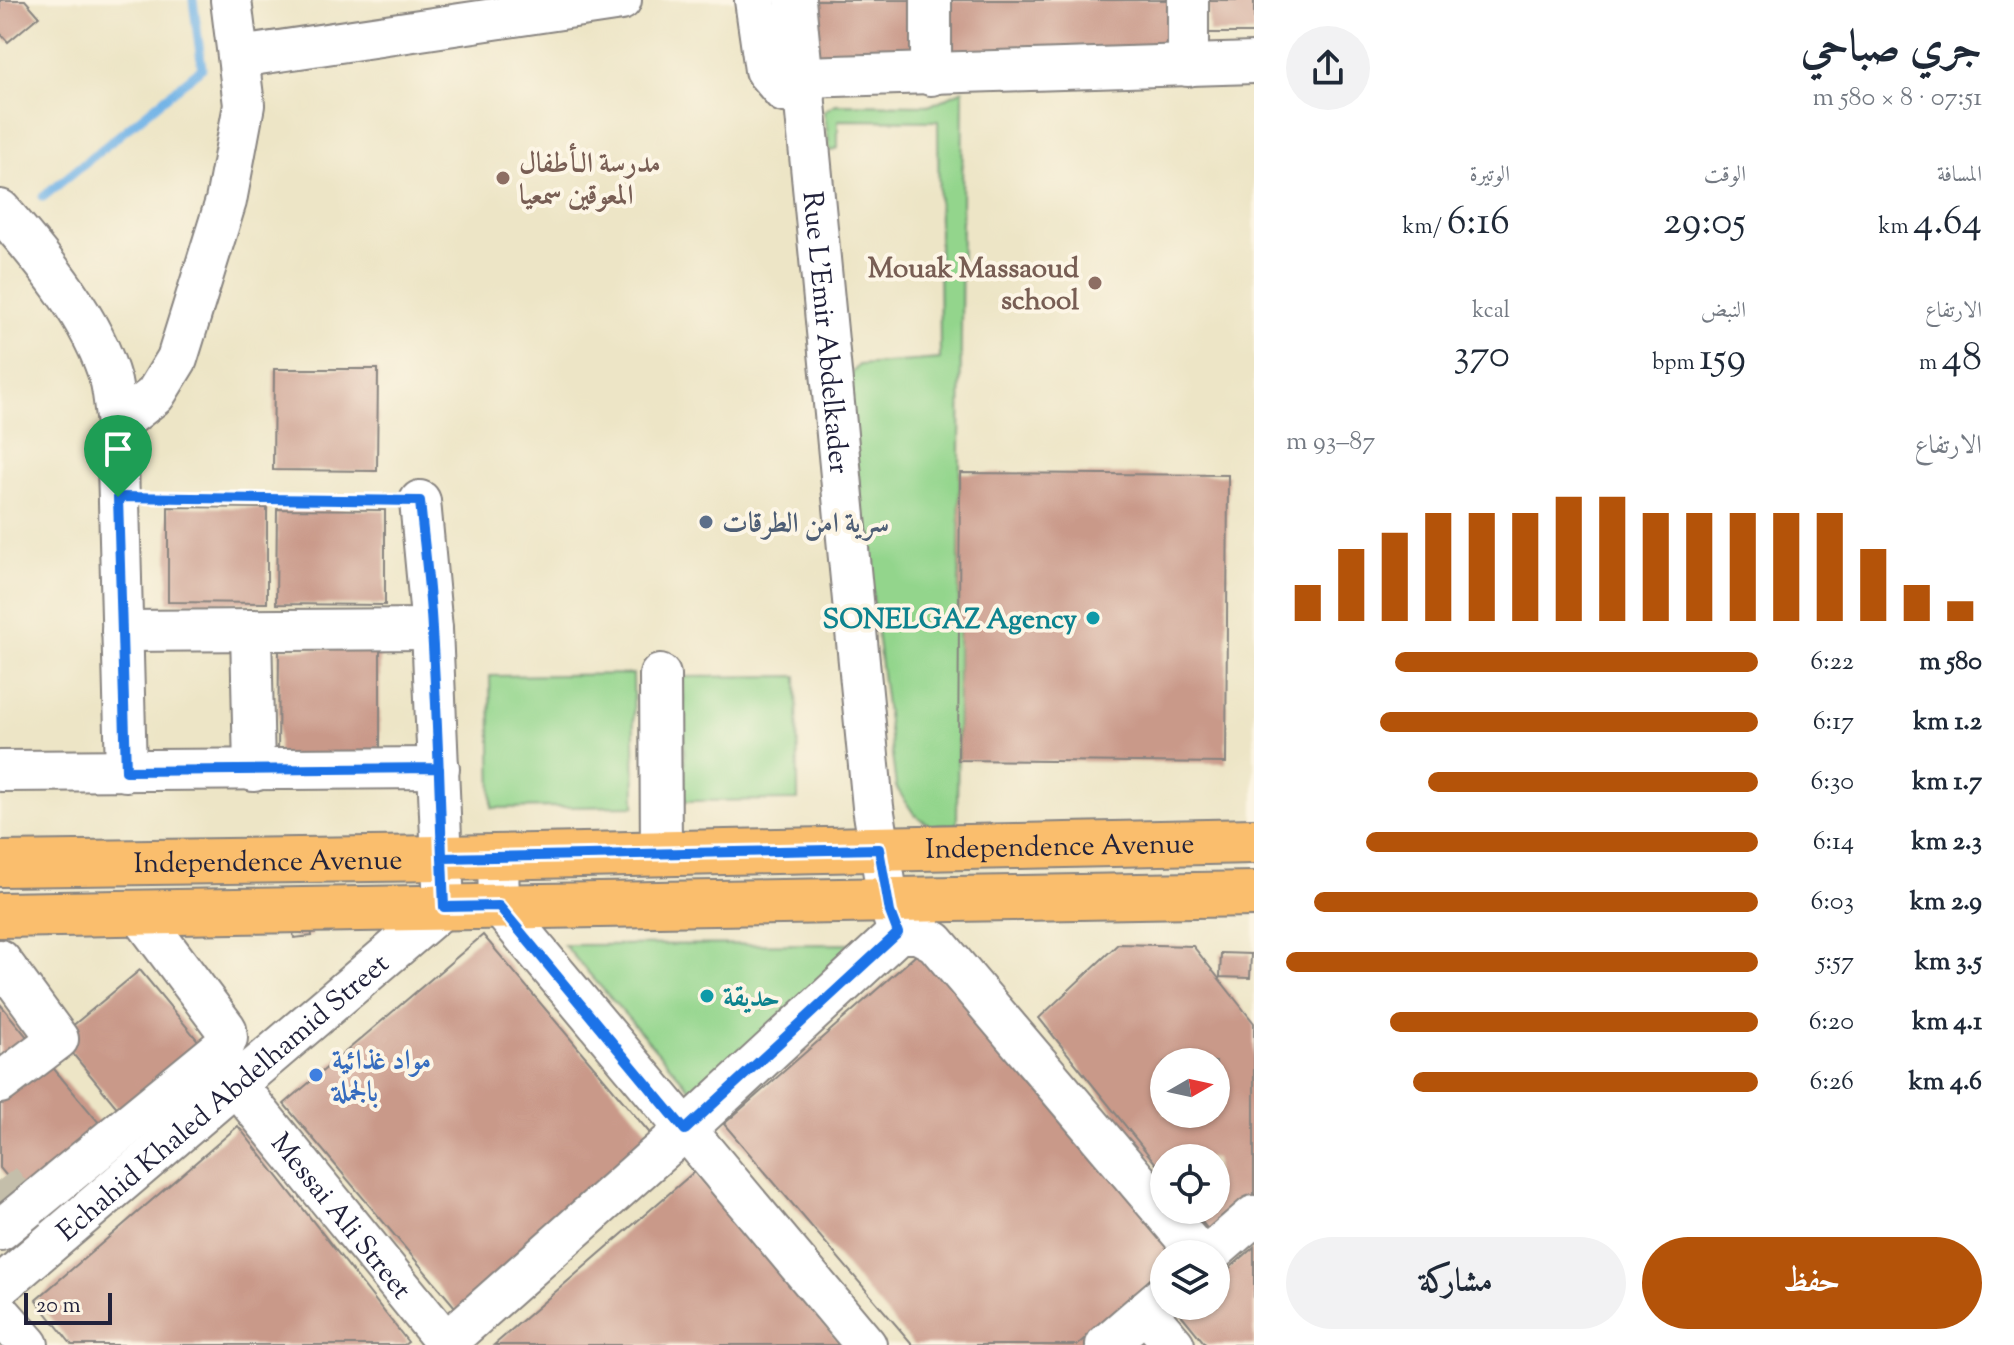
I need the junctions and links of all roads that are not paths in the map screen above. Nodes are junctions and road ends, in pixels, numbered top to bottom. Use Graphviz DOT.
graph roads {
  1 [pos="231,0"];
  2 [pos="621,0"];
  3 [pos="755,0"];
  4 [pos="795,0"];
  5 [pos="931,0"];
  6 [pos="1188,0"];
  7 [pos="239,57"];
  8 [pos="1254,63"];
  9 [pos="1188,66"];
  10 [pos="931,75"];
  11 [pos="804,86"];
  12 [pos="0,210"];
  13 [pos="117,425"];
  14 [pos="420,501"];
  15 [pos="432,629"];
  16 [pos="251,630"];
  17 [pos="122,631"];
  18 [pos="660,675"];
  19 [pos="439,768"];
  20 [pos="0,771"];
  21 [pos="126,771"];
  22 [pos="254,771"];
  23 [pos="876,828"];
  24 [pos="1254,841"];
  25 [pos="661,854"];
  26 [pos="498,857"];
  27 [pos="442,858"];
  28 [pos="0,864"];
  29 [pos="1254,894"];
  30 [pos="499,906"];
  31 [pos="444,907"];
  32 [pos="139,913"];
  33 [pos="0,915"];
  34 [pos="893,917"];
  35 [pos="0,960"];
  36 [pos="0,1083"];
  37 [pos="236,1085"];
  38 [pos="685,1130"];
  39 [pos="13,1213"];
  40 [pos="1254,1216"];
  41 [pos="1187,1240"];
  42 [pos="1226,1240"];
  43 [pos="0,1286"];
  44 [pos="1150,1307"];
  45 [pos="0,1313"];
  46 [pos="1163,1320"];
  47 [pos="446,1344"];
  48 [pos="28,1345"];
  49 [pos="866,1345"];
  50 [pos="1106,1345"];
  51 [pos="1174,1345"];
  1 -- 7 [label="street"];
  2 -- 7 [label="street"];
  3 -- 11 [label="street"];
  4 -- 11 [label="street, Rue L'Emir Abdelkader"];
  5 -- 10 [label="street"];
  6 -- 9 [label="street"];
  7 -- 13 [label="street"];
  8 -- 9 [label="street"];
  9 -- 10 [label="street"];
  10 -- 11 [label="street"];
  11 -- 23 [label="street, Rue L'Emir Abdelkader"];
  12 -- 13 [label="street"];
  13 -- 17 [label="street"];
  14 -- 15 [label="street"];
  15 -- 16 [label="street"];
  15 -- 19 [label="street"];
  16 -- 17 [label="street"];
  16 -- 22 [label="street"];
  17 -- 21 [label="street"];
  18 -- 25 [label="street"];
  19 -- 22 [label="street"];
  19 -- 27 [label="street"];
  20 -- 21 [label="street"];
  21 -- 22 [label="street"];
  23 -- 24 [label="main road, Independence Avenue"];
  23 -- 25 [label="main road, Independence Avenue"];
  23 -- 34 [label="street, Rue L'Emir Abdelkader"];
  25 -- 26 [label="main road, Independence Avenue"];
  26 -- 27 [label="main road, Independence Avenue"];
  26 -- 30 [label="street"];
  27 -- 28 [label="main road, Independence Avenue"];
  27 -- 31 [label="street"];
  29 -- 34 [label="main road, Independence Avenue"];
  30 -- 31 [label="main road, Independence Avenue"];
  30 -- 34 [label="main road, Independence Avenue"];
  30 -- 38 [label="street"];
  31 -- 32 [label="main road, Independence Avenue"];
  31 -- 37 [label="street, Echahid Khaled Abdelhamid Street"];
  32 -- 33 [label="main road, Independence Avenue"];
  32 -- 39 [label="street"];
  34 -- 38 [label="street"];
  34 -- 41 [label="street"];
  35 -- 36 [label="street"];
  37 -- 43 [label="street, Echahid Khaled Abdelhamid Street"];
  37 -- 47 [label="street, Messai Ali Street"];
  38 -- 47 [label="street"];
  38 -- 49 [label="street"];
  40 -- 42 [label="street"];
  44 -- 50 [label="street"];
  45 -- 48 [label="street"];
  46 -- 51 [label="street"];
}
